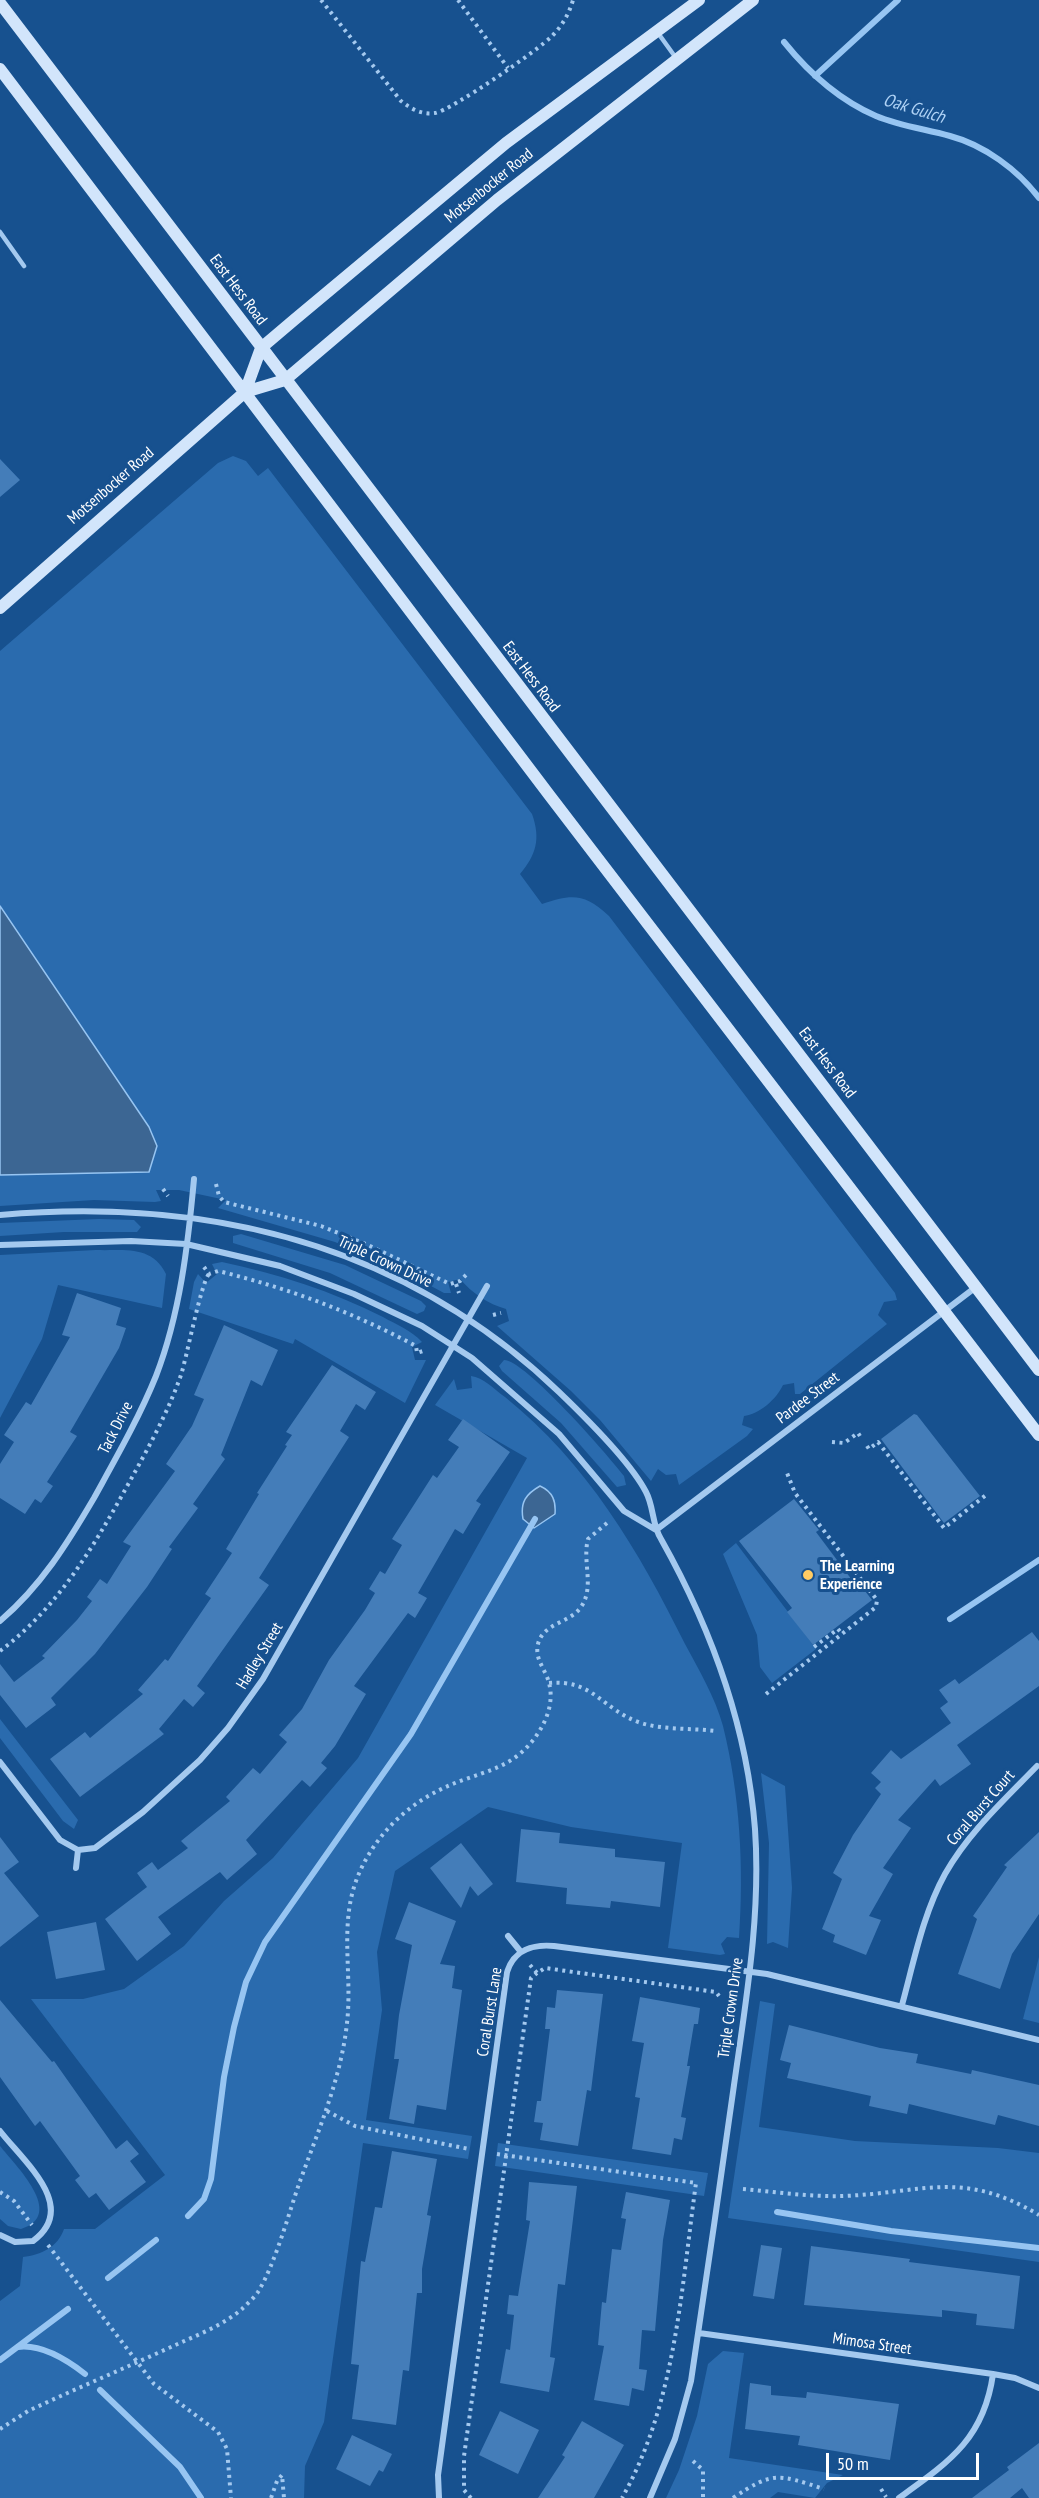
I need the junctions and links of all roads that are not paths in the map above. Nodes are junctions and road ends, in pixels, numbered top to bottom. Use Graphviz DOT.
graph roads {
  1 [pos="699,0"];
  2 [pos="753,0"];
  3 [pos="0,3"];
  4 [pos="657,31"];
  5 [pos="676,58"];
  6 [pos="0,69"];
  7 [pos="0,232"];
  8 [pos="24,266"];
  9 [pos="261,348"];
  10 [pos="285,380"];
  11 [pos="245,392"];
  12 [pos="0,608"];
  13 [pos="194,1179"];
  14 [pos="0,1215"];
  15 [pos="190,1216"];
  16 [pos="186,1244"];
  17 [pos="0,1245"];
  18 [pos="487,1286"];
  19 [pos="976,1287"];
  20 [pos="945,1312"];
  21 [pos="467,1320"];
  22 [pos="453,1345"];
  23 [pos="1039,1370"];
  24 [pos="1039,1435"];
  25 [pos="656,1530"];
  26 [pos="0,1621"];
  27 [pos="0,1762"];
  28 [pos="1037,1766"];
  29 [pos="78,1850"];
  30 [pos="76,1868"];
  31 [pos="508,1936"];
  32 [pos="521,1952"];
  33 [pos="750,1972"];
  34 [pos="902,2005"];
  35 [pos="1039,2040"];
  36 [pos="0,2131"];
  37 [pos="0,2235"];
  38 [pos="699,2333"];
  39 [pos="993,2374"];
  40 [pos="1039,2388"];
  41 [pos="439,2498"];
  42 [pos="650,2498"];
  43 [pos="899,2498"];
  1 -- 4 [label="main road, Motsenbocker Road"];
  2 -- 5 [label="main road, Motsenbocker Road"];
  3 -- 9 [label="main road, East Hess Road"];
  4 -- 5 [label="lane"];
  4 -- 9 [label="main road, Motsenbocker Road"];
  5 -- 10 [label="main road, Motsenbocker Road"];
  6 -- 11 [label="main road"];
  7 -- 8 [label="lane"];
  9 -- 10 [label="main road, East Hess Road"];
  9 -- 11 [label="main road, Motsenbocker Road"];
  10 -- 11 [label="main road, Motsenbocker Road"];
  10 -- 19 [label="main road, East Hess Road"];
  11 -- 12 [label="main road, Motsenbocker Road"];
  11 -- 20 [label="main road"];
  13 -- 15 [label="street, Tack Drive"];
  14 -- 15 [label="street, Triple Crown Drive"];
  15 -- 16 [label="street, Tack Drive"];
  15 -- 21 [label="street, Triple Crown Drive"];
  16 -- 17 [label="street"];
  16 -- 22 [label="street"];
  16 -- 26 [label="street, Tack Drive"];
  18 -- 21 [label="street, Hadley Street"];
  19 -- 20 [label="street, Pardee Street"];
  19 -- 23 [label="main road, East Hess Road"];
  20 -- 24 [label="main road"];
  20 -- 25 [label="street, Pardee Street"];
  21 -- 22 [label="street, Hadley Street"];
  21 -- 25 [label="street, Triple Crown Drive"];
  22 -- 25 [label="street"];
  22 -- 29 [label="street, Hadley Street"];
  25 -- 33 [label="street, Triple Crown Drive"];
  27 -- 29 [label="street"];
  28 -- 34 [label="street, Coral Burst Court"];
  29 -- 30 [label="street"];
  31 -- 32 [label="street"];
  32 -- 33 [label="street, Coral Burst Lane"];
  32 -- 41 [label="street, Coral Burst Lane"];
  33 -- 34 [label="street, Coral Burst Lane"];
  33 -- 38 [label="street, Triple Crown Drive"];
  34 -- 35 [label="street, Coral Burst Lane"];
  36 -- 37 [label="street"];
  38 -- 39 [label="street, Mimosa Street"];
  38 -- 42 [label="street, Triple Crown Drive"];
  39 -- 40 [label="street, Mimosa Street"];
  39 -- 43 [label="street"];
}
